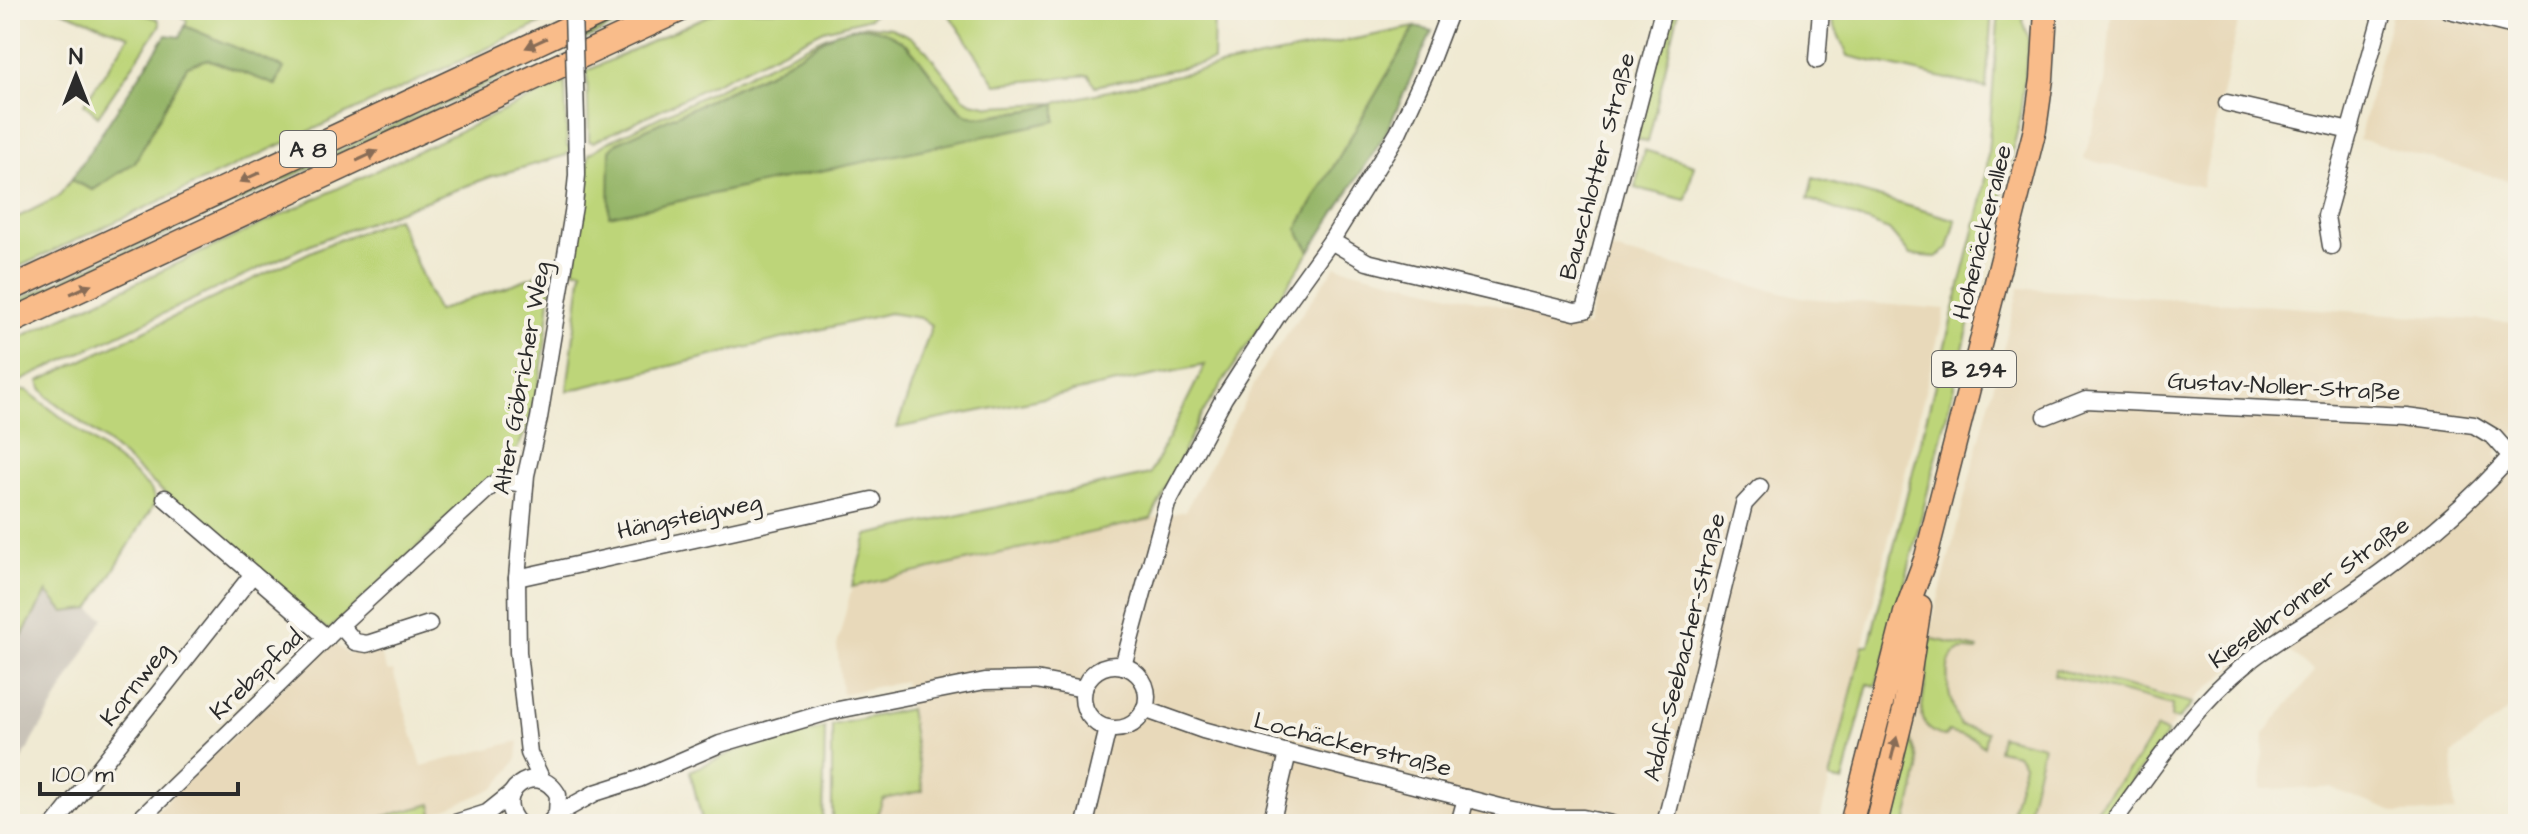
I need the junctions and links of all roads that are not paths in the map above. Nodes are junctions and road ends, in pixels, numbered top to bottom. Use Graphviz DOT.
graph roads {
  1 [pos="573,10"];
  2 [pos="607,10"];
  3 [pos="679,10"];
  4 [pos="1450,10"];
  5 [pos="1663,10"];
  6 [pos="1821,10"];
  7 [pos="2046,10"];
  8 [pos="2383,10"];
  9 [pos="2449,10"];
  10 [pos="2496,15"];
  11 [pos="2518,27"];
  12 [pos="1817,60"];
  13 [pos="2227,103"];
  14 [pos="2350,131"];
  15 [pos="1331,241"];
  16 [pos="2331,246"];
  17 [pos="10,289"];
  18 [pos="10,322"];
  19 [pos="2046,416"];
  20 [pos="2516,456"];
  21 [pos="525,484"];
  22 [pos="1760,487"];
  23 [pos="165,498"];
  24 [pos="872,500"];
  25 [pos="1926,557"];
  26 [pos="253,574"];
  27 [pos="517,578"];
  28 [pos="429,624"];
  29 [pos="340,625"];
  30 [pos="327,638"];
  31 [pos="1123,666"];
  32 [pos="1084,689"];
  33 [pos="1144,709"];
  34 [pos="1108,728"];
  35 [pos="529,753"];
  36 [pos="1288,753"];
  37 [pos="548,785"];
  38 [pos="516,788"];
  39 [pos="595,793"];
  40 [pos="1859,793"];
  41 [pos="1466,798"];
  42 [pos="487,813"];
  43 [pos="553,819"];
  44 [pos="516,820"];
  45 [pos="1558,821"];
  46 [pos="55,824"];
  47 [pos="135,824"];
  48 [pos="452,824"];
  49 [pos="1085,824"];
  50 [pos="1271,824"];
  51 [pos="1459,824"];
  52 [pos="1612,824"];
  53 [pos="1665,824"];
  54 [pos="1839,824"];
  55 [pos="1851,824"];
  56 [pos="1876,824"];
  57 [pos="2112,824"];
  1 -- 21 [label="street, Alter Göbricher Weg, bridge"];
  2 -- 17 [label="highway, A 8, one-way"];
  18 -- 3 [label="highway, A 8, one-way"];
  4 -- 15 [label="street"];
  5 -- 15 [label="street, Bauschlotter Straße"];
  6 -- 12 [label="street"];
  7 -- 25 [label="main road, Hohenäckerallee / B 294"];
  8 -- 14 [label="street"];
  9 -- 10 [label="street"];
  10 -- 11 [label="street"];
  13 -- 14 [label="street"];
  14 -- 16 [label="street"];
  15 -- 31 [label="street"];
  19 -- 20 [label="street, Gustav-Noller-Straße"];
  20 -- 57 [label="street, Kieselbronner Straße"];
  21 -- 27 [label="street, Alter Göbricher Weg"];
  21 -- 29 [label="street, Krebspfad"];
  22 -- 53 [label="street, Adolf-Seebacher-Straße"];
  23 -- 26 [label="street"];
  24 -- 27 [label="street, Hängsteigweg"];
  25 -- 40 [label="main road, Hohenäckerallee / B 294"];
  56 -- 25 [label="main road, Hohenäckerallee / B 294, one-way"];
  26 -- 30 [label="street"];
  26 -- 46 [label="street, Kornweg"];
  27 -- 35 [label="street, Alter Göbricher Weg"];
  28 -- 29 [label="street"];
  29 -- 30 [label="street, Krebspfad"];
  30 -- 47 [label="street, Krebspfad"];
  31 -- 32 [label="street"];
  31 -- 33 [label="street"];
  32 -- 34 [label="street"];
  32 -- 39 [label="street"];
  33 -- 34 [label="street"];
  33 -- 36 [label="street, Lochäckerstraße"];
  34 -- 49 [label="street"];
  35 -- 37 [label="street, Alter Göbricher Weg"];
  35 -- 38 [label="street, Alter Göbricher Weg"];
  36 -- 41 [label="street, Lochäckerstraße"];
  36 -- 50 [label="street"];
  37 -- 38 [label="street"];
  37 -- 39 [label="street"];
  37 -- 43 [label="street"];
  38 -- 42 [label="street"];
  38 -- 44 [label="street, Alter Göbricher Weg"];
  39 -- 43 [label="street"];
  40 -- 54 [label="street"];
  40 -- 55 [label="main road, Hohenäckerallee / B 294"];
  41 -- 45 [label="street, Lochäckerstraße"];
  41 -- 51 [label="street"];
  42 -- 44 [label="street"];
  42 -- 48 [label="street"];
  45 -- 52 [label="street, Lochäckerstraße"];
}
